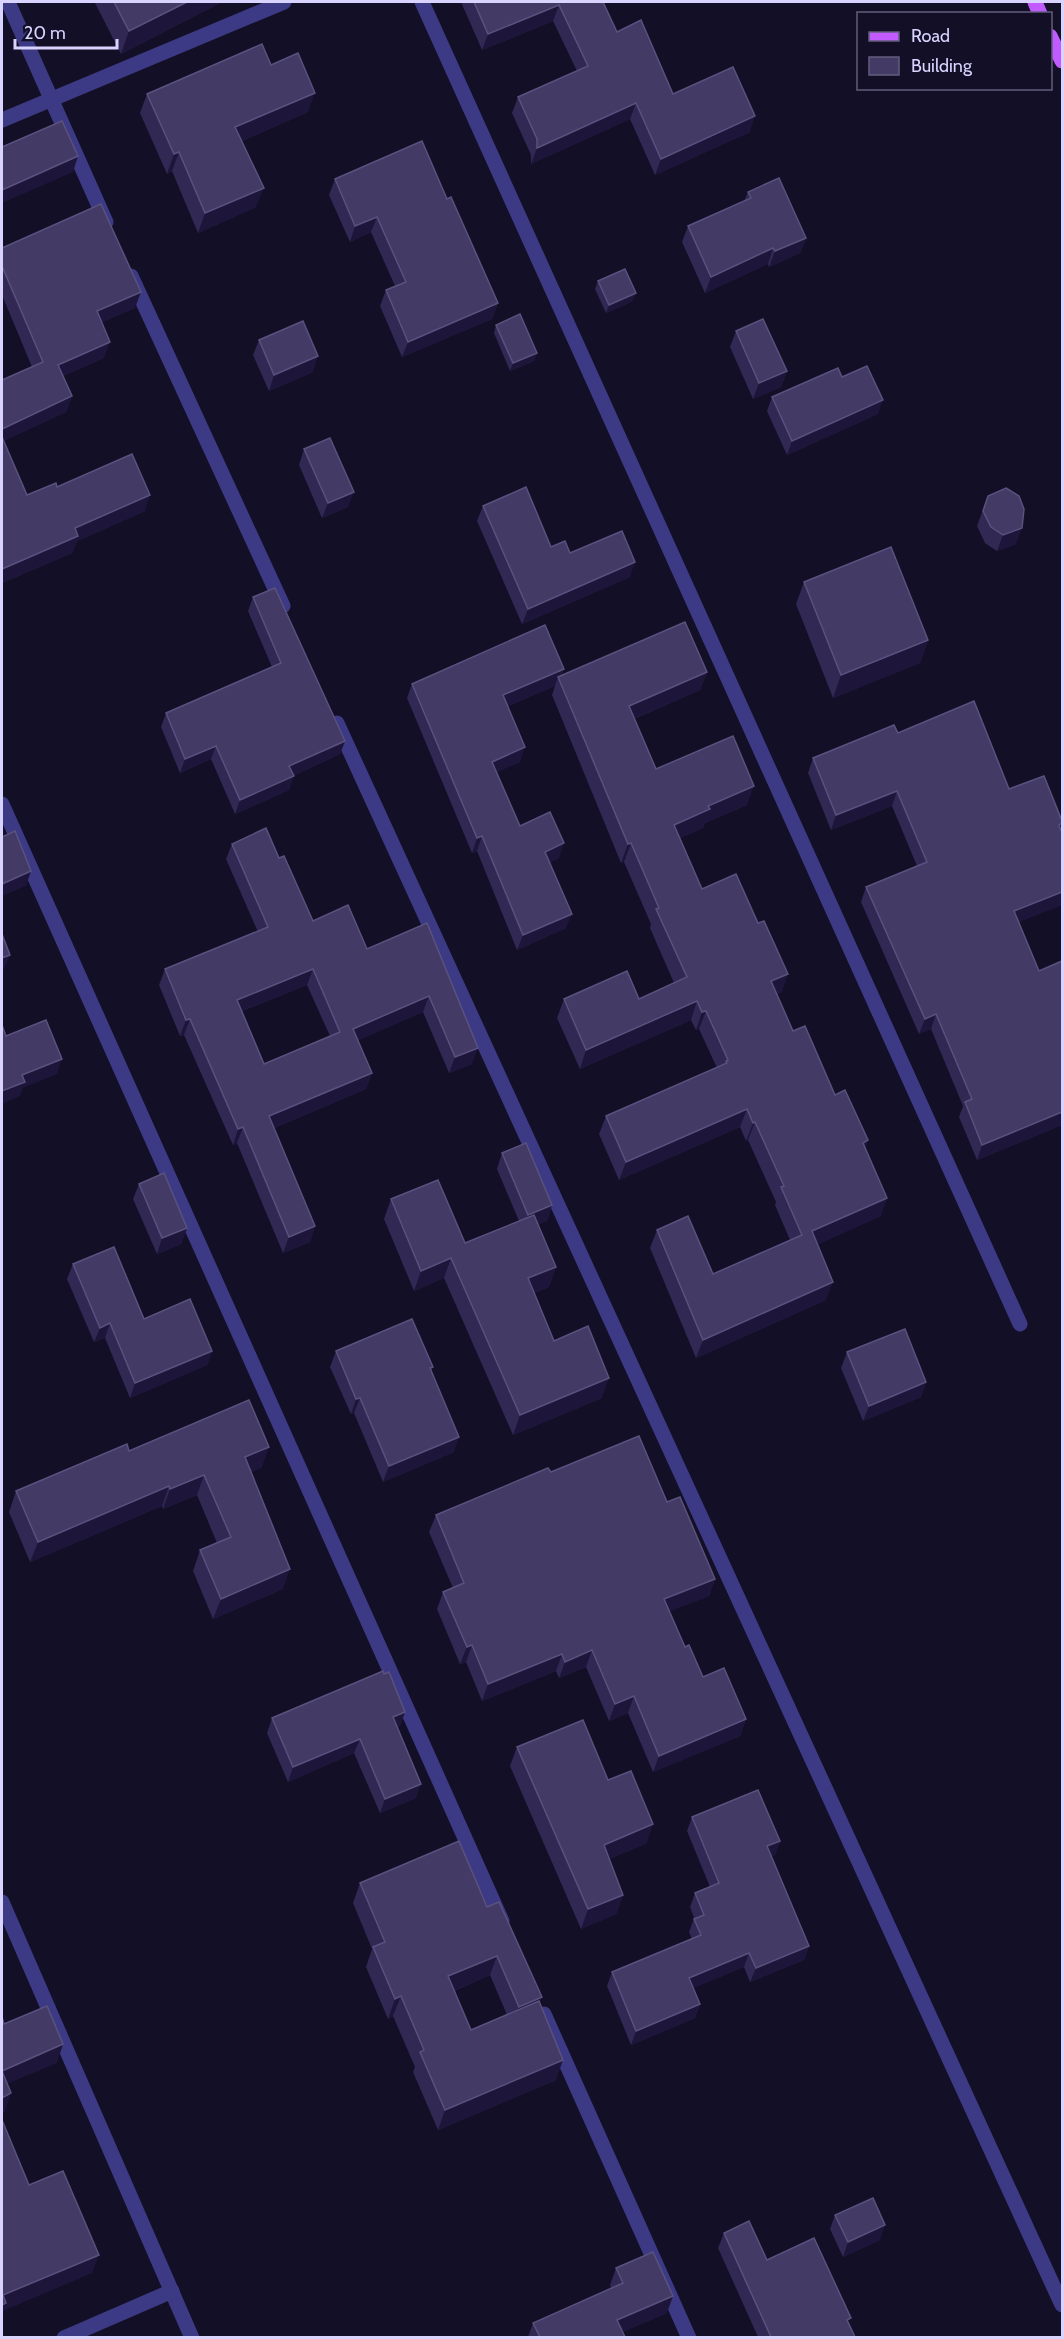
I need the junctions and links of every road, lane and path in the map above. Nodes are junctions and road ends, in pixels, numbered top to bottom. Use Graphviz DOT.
graph roads {
  1 [pos="8,2"];
  2 [pos="284,2"];
  3 [pos="423,2"];
  4 [pos="1052,40"];
  5 [pos="1062,61"];
  6 [pos="50,99"];
  7 [pos="2,120"];
  8 [pos="115,240"];
  9 [pos="125,262"];
  10 [pos="289,621"];
  11 [pos="329,708"];
  12 [pos="2,804"];
  13 [pos="1020,1324"];
  14 [pos="2,1902"];
  15 [pos="508,1935"];
  16 [pos="538,2000"];
  17 [pos="172,2291"];
  18 [pos="1062,2305"];
  19 [pos="64,2337"];
  20 [pos="192,2337"];
  21 [pos="689,2337"];
  1 -- 6 [label="street"];
  2 -- 6 [label="street"];
  3 -- 13 [label="street"];
  4 -- 5 [label="main road"];
  6 -- 7 [label="street"];
  6 -- 8 [label="street"];
  9 -- 10 [label="street"];
  11 -- 18 [label="street"];
  12 -- 15 [label="street"];
  14 -- 17 [label="street"];
  16 -- 21 [label="street"];
  17 -- 19 [label="street"];
  17 -- 20 [label="street"];
}
